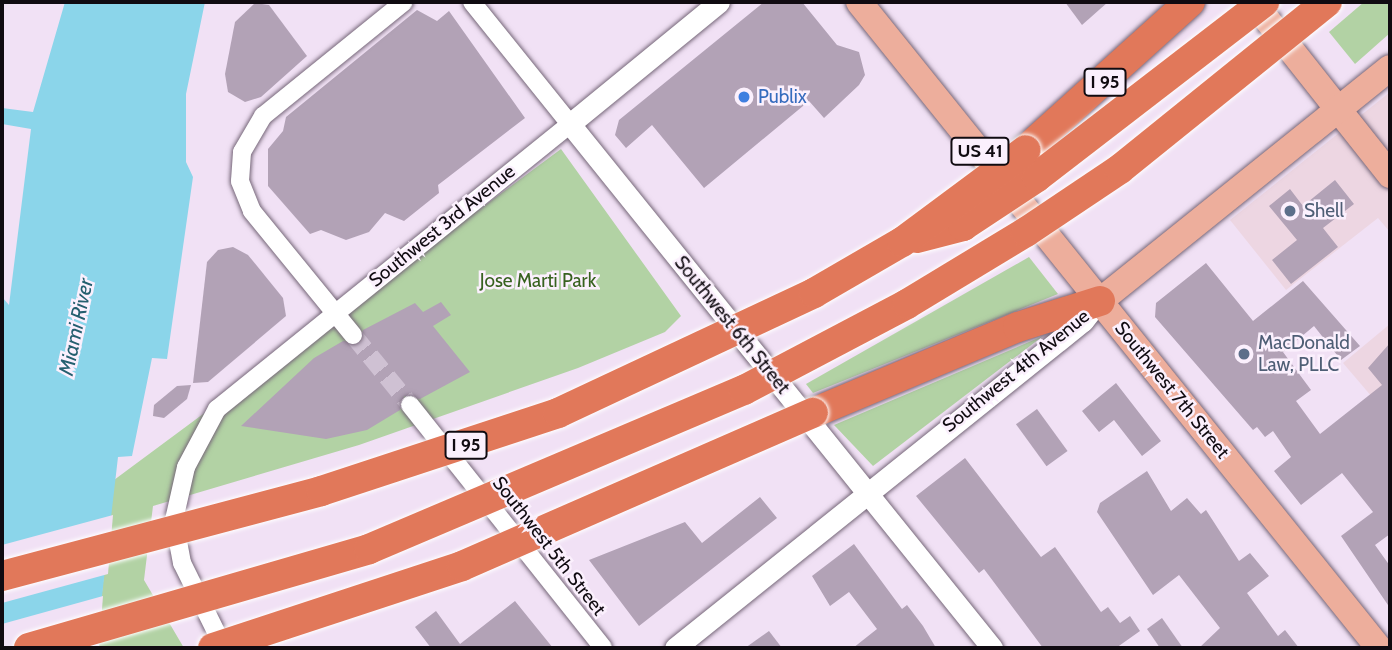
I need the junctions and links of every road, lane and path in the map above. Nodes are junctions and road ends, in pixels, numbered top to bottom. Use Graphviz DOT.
graph roads {
  1 [pos="404,2"];
  2 [pos="471,2"];
  3 [pos="719,2"];
  4 [pos="859,2"];
  5 [pos="1190,2"];
  6 [pos="1253,2"];
  7 [pos="1265,2"];
  8 [pos="1327,2"];
  9 [pos="1390,68"];
  10 [pos="1339,109"];
  11 [pos="570,124"];
  12 [pos="1390,175"];
  13 [pos="902,242"];
  14 [pos="1100,301"];
  15 [pos="334,312"];
  16 [pos="352,335"];
  17 [pos="410,405"];
  18 [pos="865,492"];
  19 [pos="2,576"];
  20 [pos="29,648"];
  21 [pos="213,648"];
  22 [pos="224,648"];
  23 [pos="603,648"];
  24 [pos="675,648"];
  25 [pos="992,648"];
  26 [pos="1379,648"];
  1 -- 15 [label="street"];
  2 -- 11 [label="street, Southwest 6th Street"];
  3 -- 11 [label="street, Southwest 3rd Avenue"];
  4 -- 14 [label="main road, Southwest 7th Street / US 41"];
  5 -- 13 [label="highway, I 95, bridge"];
  6 -- 10 [label="main road"];
  7 -- 13 [label="highway, bridge"];
  8 -- 20 [label="highway, bridge"];
  9 -- 10 [label="main road, Southwest 4th Avenue"];
  10 -- 12 [label="main road"];
  10 -- 14 [label="main road, Southwest 4th Avenue"];
  11 -- 15 [label="street, Southwest 3rd Avenue"];
  11 -- 18 [label="street, Southwest 6th Street"];
  13 -- 19 [label="highway, I 95, bridge"];
  14 -- 18 [label="street, Southwest 4th Avenue"];
  14 -- 21 [label="highway, bridge"];
  14 -- 26 [label="main road, Southwest 7th Street / US 41"];
  15 -- 16 [label="street"];
  15 -- 22 [label="street, Southwest 3rd Avenue"];
  17 -- 23 [label="street, Southwest 5th Street"];
  18 -- 24 [label="street, Southwest 4th Avenue"];
  18 -- 25 [label="street, Southwest 6th Street"];
}
